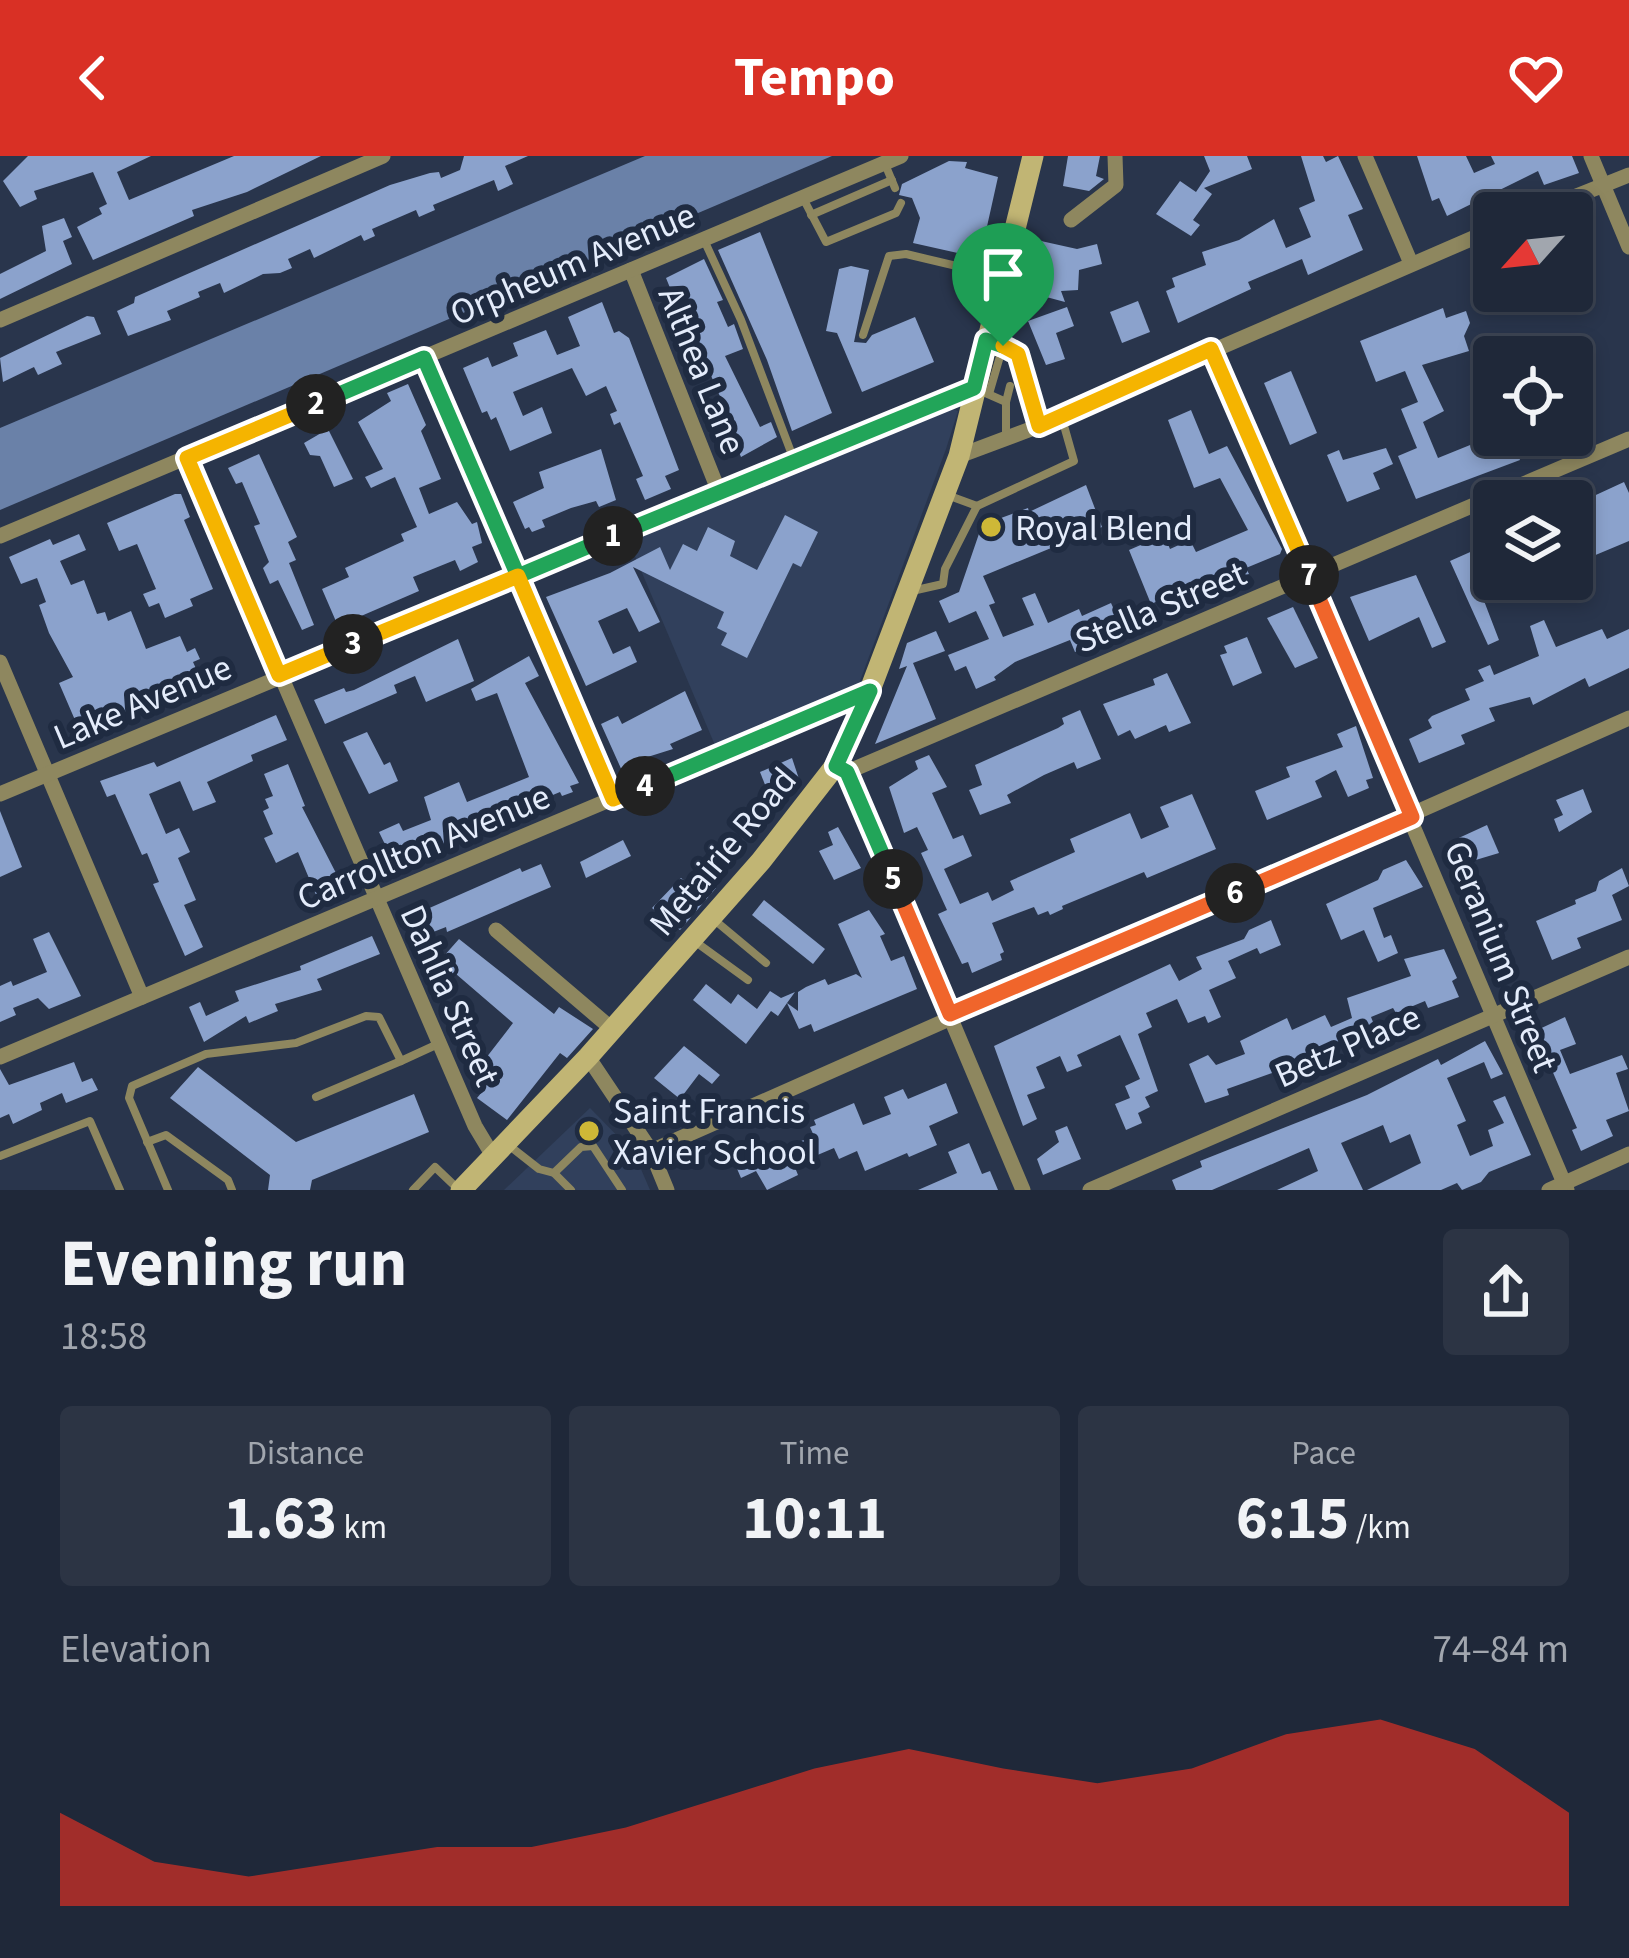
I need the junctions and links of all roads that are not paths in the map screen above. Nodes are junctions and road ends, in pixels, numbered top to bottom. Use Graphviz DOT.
graph roads {
  1 [pos="383,156"];
  2 [pos="1021,156"];
  3 [pos="1033,156"];
  4 [pos="1115,156"];
  5 [pos="1365,156"];
  6 [pos="1591,156"];
  7 [pos="893,159"];
  8 [pos="1629,175"];
  9 [pos="1604,186"];
  10 [pos="1588,192"];
  11 [pos="803,197"];
  12 [pos="901,203"];
  13 [pos="812,215"];
  14 [pos="1016,220"];
  15 [pos="1071,220"];
  16 [pos="1473,237"];
  17 [pos="704,239"];
  18 [pos="1629,248"];
  19 [pos="1410,261"];
  20 [pos="631,270"];
  21 [pos="1002,277"];
  22 [pos="0,320"];
  23 [pos="863,334"];
  24 [pos="994,343"];
  25 [pos="1211,349"];
  26 [pos="424,358"];
  27 [pos="1010,386"];
  28 [pos="982,392"];
  29 [pos="1006,402"];
  30 [pos="1061,416"];
  31 [pos="1039,426"];
  32 [pos="1006,438"];
  33 [pos="1629,439"];
  34 [pos="959,456"];
  35 [pos="187,458"];
  36 [pos="794,460"];
  37 [pos="719,492"];
  38 [pos="946,494"];
  39 [pos="977,506"];
  40 [pos="0,536"];
  41 [pos="1309,575"];
  42 [pos="518,576"];
  43 [pos="910,590"];
  44 [pos="0,662"];
  45 [pos="279,675"];
  46 [pos="870,691"];
  47 [pos="1629,718"];
  48 [pos="841,769"];
  49 [pos="47,774"];
  50 [pos="0,794"];
  51 [pos="613,799"];
  52 [pos="1412,817"];
  53 [pos="376,899"];
  54 [pos="711,917"];
  55 [pos="496,930"];
  56 [pos="691,939"];
  57 [pos="1629,957"];
  58 [pos="766,963"];
  59 [pos="748,980"];
  60 [pos="142,997"];
  61 [pos="950,1014"];
  62 [pos="1493,1014"];
  63 [pos="612,1029"];
  64 [pos="440,1044"];
  65 [pos="588,1057"];
  66 [pos="0,1058"];
  67 [pos="401,1060"];
  68 [pos="316,1097"];
  69 [pos="147,1142"];
  70 [pos="499,1150"];
  71 [pos="651,1151"];
  72 [pos="1629,1154"];
  73 [pos="0,1156"];
  74 [pos="554,1173"];
  75 [pos="1560,1188"];
  76 [pos="121,1190"];
  77 [pos="168,1190"];
  78 [pos="232,1190"];
  79 [pos="413,1190"];
  80 [pos="460,1190"];
  81 [pos="572,1190"];
  82 [pos="622,1190"];
  83 [pos="667,1190"];
  84 [pos="1023,1190"];
  85 [pos="1090,1190"];
  1 -- 22 [label="street"];
  2 -- 14 [label="main road, Metairie Road"];
  3 -- 14 [label="main road, Metairie Road"];
  4 -- 15 [label="street"];
  5 -- 19 [label="street"];
  6 -- 9 [label="street"];
  7 -- 11 [label="street, Orpheum Avenue"];
  7 -- 13 [label="lane"];
  8 -- 9 [label="street"];
  9 -- 10 [label="street"];
  9 -- 18 [label="street"];
  11 -- 13 [label="lane"];
  11 -- 17 [label="street, Orpheum Avenue"];
  12 -- 13 [label="lane"];
  14 -- 21 [label="main road, Metairie Road"];
  16 -- 19 [label="street"];
  17 -- 20 [label="street, Orpheum Avenue"];
  17 -- 36 [label="lane"];
  19 -- 25 [label="street"];
  20 -- 26 [label="street, Orpheum Avenue"];
  20 -- 37 [label="street, Althea Lane"];
  21 -- 23 [label="lane"];
  21 -- 24 [label="main road, Metairie Road"];
  24 -- 28 [label="main road, Metairie Road"];
  24 -- 31 [label="lane"];
  25 -- 30 [label="street"];
  25 -- 41 [label="street, Geranium Street"];
  26 -- 35 [label="street, Orpheum Avenue"];
  26 -- 42 [label="street"];
  27 -- 29 [label="lane"];
  28 -- 29 [label="lane"];
  28 -- 34 [label="main road, Metairie Road"];
  28 -- 36 [label="street, Lake Avenue"];
  29 -- 32 [label="lane"];
  30 -- 31 [label="street"];
  30 -- 39 [label="lane"];
  31 -- 32 [label="street"];
  32 -- 34 [label="street"];
  33 -- 41 [label="street, Stella Street"];
  34 -- 38 [label="main road, Metairie Road"];
  35 -- 40 [label="street, Orpheum Avenue"];
  35 -- 45 [label="street, Dahlia Street"];
  36 -- 37 [label="street, Lake Avenue"];
  37 -- 42 [label="street, Lake Avenue"];
  38 -- 39 [label="lane"];
  38 -- 43 [label="main road, Metairie Road"];
  39 -- 43 [label="lane"];
  41 -- 48 [label="street, Stella Street"];
  41 -- 52 [label="street, Geranium Street"];
  42 -- 45 [label="street, Lake Avenue"];
  42 -- 51 [label="street"];
  43 -- 46 [label="main road, Metairie Road"];
  44 -- 49 [label="street"];
  45 -- 49 [label="street, Lake Avenue"];
  45 -- 53 [label="street, Dahlia Street"];
  46 -- 48 [label="main road, Metairie Road"];
  46 -- 51 [label="street, Carrollton Avenue"];
  47 -- 52 [label="street"];
  48 -- 54 [label="main road, Metairie Road"];
  48 -- 61 [label="street"];
  49 -- 50 [label="street, Lake Avenue"];
  49 -- 60 [label="street"];
  51 -- 53 [label="street, Carrollton Avenue"];
  52 -- 61 [label="street"];
  52 -- 62 [label="street, Geranium Street"];
  53 -- 60 [label="street, Carrollton Avenue"];
  53 -- 64 [label="street, Dahlia Street"];
  54 -- 56 [label="main road, Metairie Road"];
  54 -- 58 [label="lane"];
  55 -- 63 [label="street"];
  56 -- 59 [label="lane"];
  56 -- 63 [label="main road, Metairie Road"];
  57 -- 62 [label="street, Betz Place"];
  60 -- 66 [label="street, Carrollton Avenue"];
  61 -- 71 [label="street"];
  61 -- 84 [label="street"];
  62 -- 75 [label="street, Geranium Street"];
  62 -- 85 [label="street, Betz Place"];
  63 -- 65 [label="main road, Metairie Road"];
  64 -- 67 [label="lane"];
  64 -- 70 [label="street, Dahlia Street"];
  65 -- 70 [label="main road, Metairie Road"];
  65 -- 71 [label="street"];
  67 -- 68 [label="lane"];
  67 -- 69 [label="lane"];
  69 -- 77 [label="lane"];
  69 -- 78 [label="lane"];
  70 -- 74 [label="lane"];
  70 -- 80 [label="main road, Metairie Road"];
  71 -- 83 [label="street"];
  72 -- 75 [label="street"];
  73 -- 76 [label="lane"];
  74 -- 81 [label="lane"];
  74 -- 82 [label="lane"];
  79 -- 80 [label="lane"];
}
